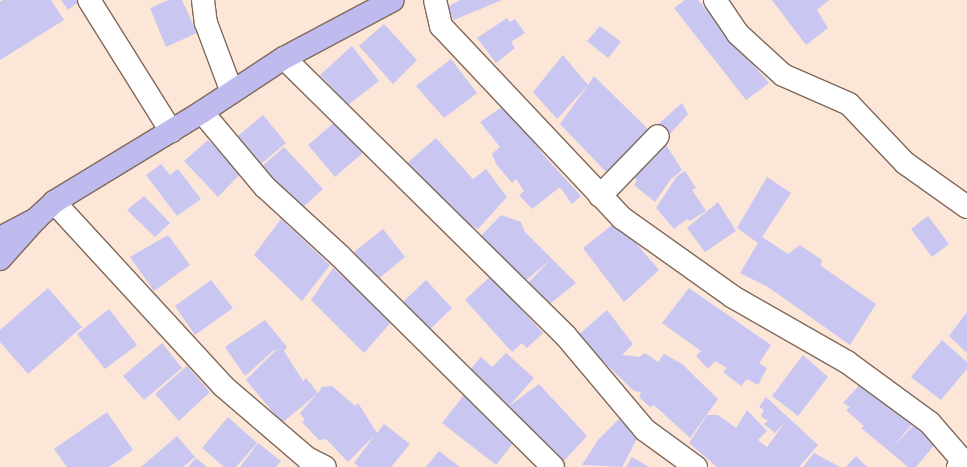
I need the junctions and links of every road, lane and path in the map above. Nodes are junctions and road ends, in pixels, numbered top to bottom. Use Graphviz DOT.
graph roads {
  1 [pos="89,0"];
  2 [pos="203,0"];
  3 [pos="393,0"];
  4 [pos="435,0"];
  5 [pos="715,0"];
  6 [pos="284,58"];
  7 [pos="232,92"];
  8 [pos="202,112"];
  9 [pos="171,131"];
  10 [pos="658,136"];
  11 [pos="600,196"];
  12 [pos="54,202"];
  13 [pos="967,207"];
  14 [pos="36,219"];
  15 [pos="0,238"];
  16 [pos="0,259"];
  17 [pos="962,459"];
  18 [pos="325,467"];
  19 [pos="553,467"];
  20 [pos="696,467"];
  1 -- 9 [label="street"];
  2 -- 7 [label="street"];
  3 -- 6 [label="main road"];
  4 -- 11 [label="street"];
  5 -- 13 [label="street"];
  6 -- 7 [label="main road"];
  6 -- 20 [label="street"];
  7 -- 8 [label="main road"];
  8 -- 9 [label="main road"];
  8 -- 19 [label="street"];
  9 -- 12 [label="main road"];
  10 -- 11 [label="street"];
  11 -- 17 [label="street"];
  12 -- 14 [label="main road"];
  12 -- 18 [label="street"];
  14 -- 15 [label="main road"];
  14 -- 16 [label="main road"];
}
